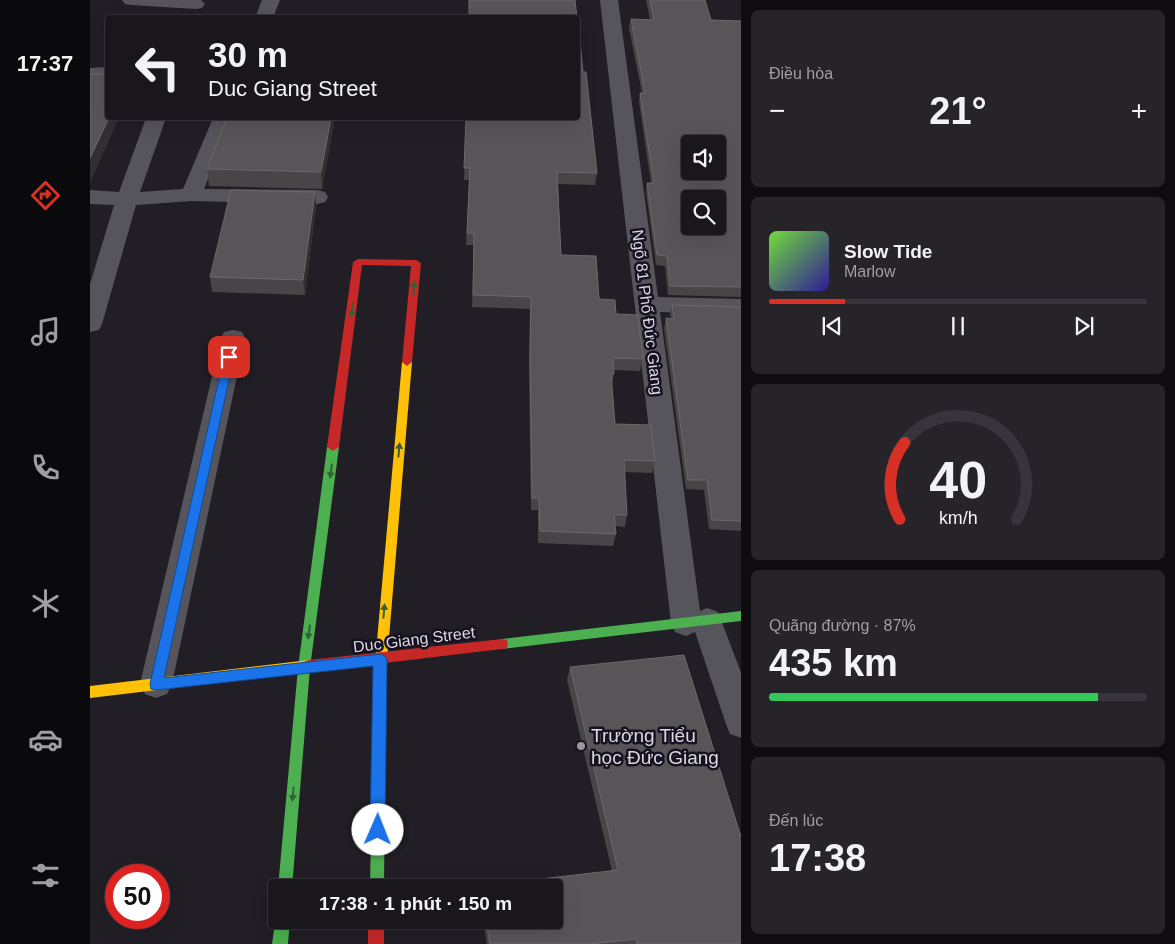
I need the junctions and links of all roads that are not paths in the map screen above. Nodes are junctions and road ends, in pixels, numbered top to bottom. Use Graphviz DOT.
graph roads {
  1 [pos="131,0"];
  2 [pos="271,0"];
  3 [pos="609,0"];
  4 [pos="195,7"];
  5 [pos="265,15"];
  6 [pos="105,73"];
  7 [pos="90,74"];
  8 [pos="155,120"];
  9 [pos="222,120"];
  10 [pos="191,195"];
  11 [pos="90,197"];
  12 [pos="317,198"];
  13 [pos="127,199"];
  14 [pos="647,304"];
  15 [pos="741,307"];
  16 [pos="90,324"];
  17 [pos="233,338"];
  18 [pos="741,616"];
  19 [pos="697,622"];
  20 [pos="380,660"];
  21 [pos="304,668"];
  22 [pos="156,684"];
  23 [pos="90,692"];
  24 [pos="741,724"];
  25 [pos="286,879"];
  26 [pos="377,879"];
  27 [pos="281,929"];
  28 [pos="376,929"];
  29 [pos="280,944"];
  30 [pos="376,944"];
  1 -- 4 [label="street"];
  2 -- 5 [label="street"];
  3 -- 14 [label="street, Ngõ 81 Phố Đức Giang"];
  6 -- 7 [label="street"];
  8 -- 13 [label="street"];
  9 -- 10 [label="street"];
  10 -- 12 [label="street"];
  10 -- 13 [label="street"];
  11 -- 13 [label="street"];
  13 -- 16 [label="street"];
  14 -- 15 [label="street"];
  14 -- 19 [label="street, Ngõ 81 Phố Đức Giang"];
  17 -- 22 [label="street"];
  18 -- 19 [label="main road, Duc Giang Street"];
  19 -- 20 [label="main road, Duc Giang Street"];
  19 -- 24 [label="street, Ngõ 81 Phố Đức Giang"];
  20 -- 21 [label="main road, Duc Giang Street"];
  20 -- 21 [label="main road, one-way"];
  20 -- 26 [label="main road"];
  21 -- 22 [label="main road, Duc Giang Street"];
  21 -- 25 [label="main road, one-way"];
  22 -- 23 [label="main road, Duc Giang Street"];
  27 -- 29 [label="main road"];
  28 -- 30 [label="main road"];
}
